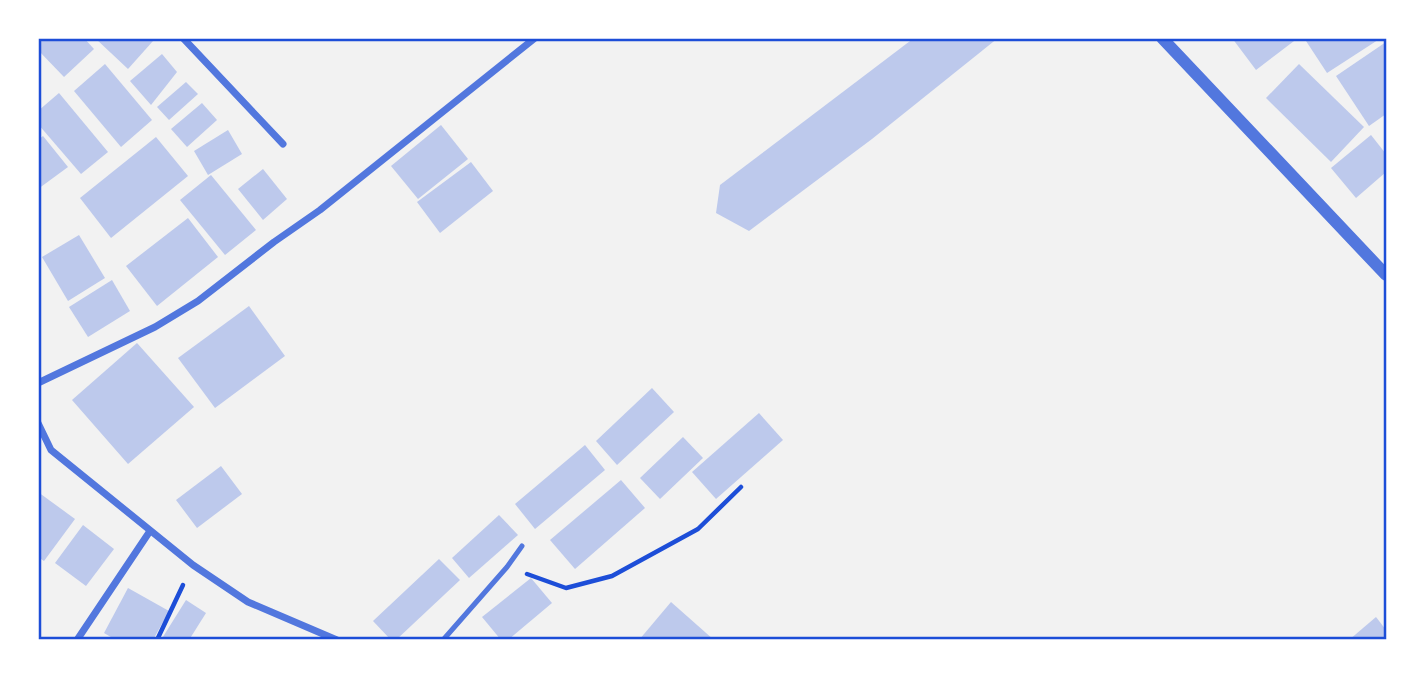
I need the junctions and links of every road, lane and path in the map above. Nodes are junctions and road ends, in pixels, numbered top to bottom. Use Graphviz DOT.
graph roads {
  1 [pos="183,38"];
  2 [pos="535,38"];
  3 [pos="1162,38"];
  4 [pos="283,144"];
  5 [pos="1387,275"];
  6 [pos="38,383"];
  7 [pos="38,423"];
  8 [pos="741,487"];
  9 [pos="150,531"];
  10 [pos="522,546"];
  11 [pos="193,565"];
  12 [pos="507,567"];
  13 [pos="77,639"];
  14 [pos="157,639"];
  15 [pos="337,639"];
  16 [pos="443,639"];
  1 -- 4 [label="street"];
  2 -- 6 [label="street"];
  3 -- 5 [label="street"];
  7 -- 9 [label="street"];
  8 -- 12 [label="path"];
  9 -- 11 [label="street"];
  9 -- 13 [label="street"];
  10 -- 12 [label="lane"];
  11 -- 14 [label="path"];
  11 -- 15 [label="street"];
  12 -- 16 [label="lane"];
}
